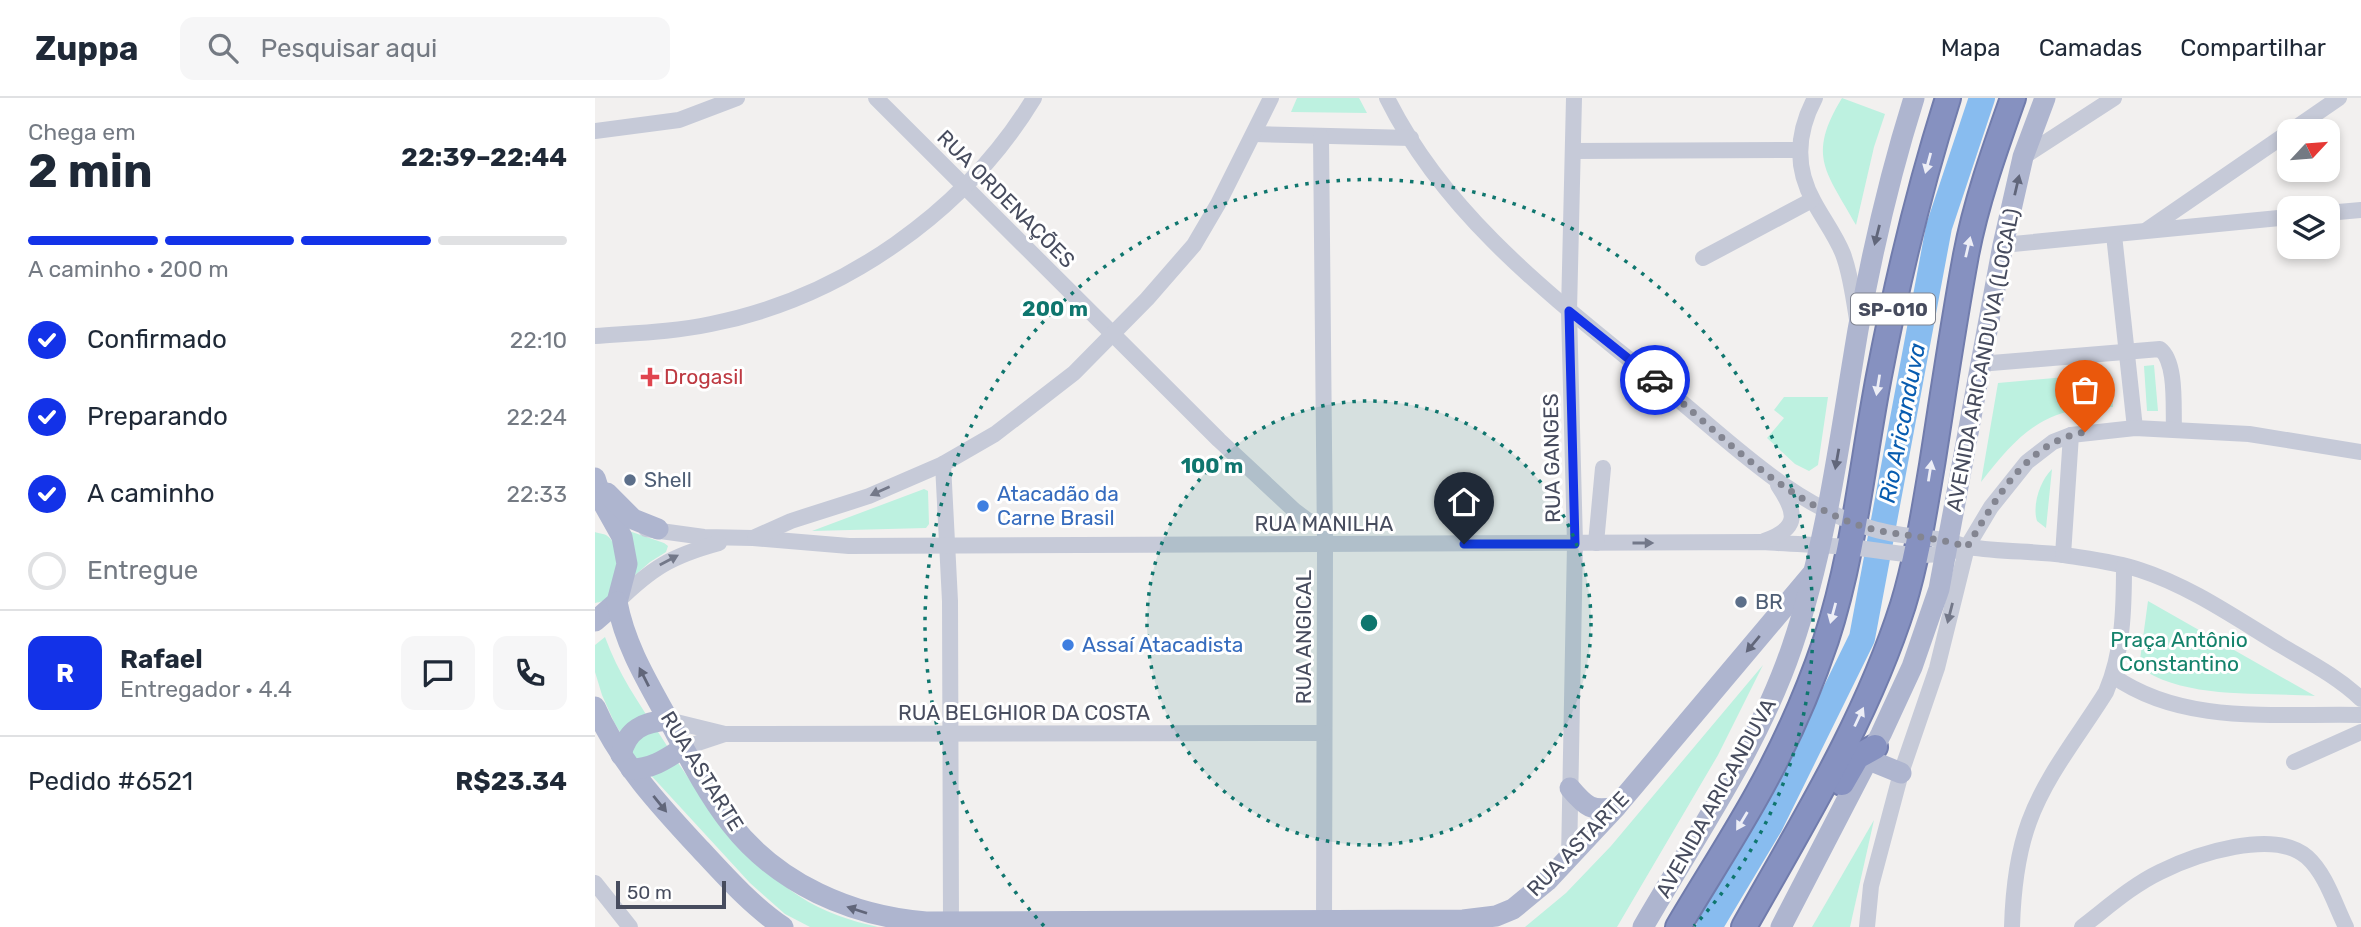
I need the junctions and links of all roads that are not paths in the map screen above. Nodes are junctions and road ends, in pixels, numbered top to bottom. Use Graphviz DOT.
graph roads {
  1 [pos="737,98"];
  2 [pos="876,98"];
  3 [pos="1034,98"];
  4 [pos="1271,98"];
  5 [pos="1387,98"];
  6 [pos="1574,98"];
  7 [pos="1815,98"];
  8 [pos="1914,98"];
  9 [pos="1948,98"];
  10 [pos="2013,98"];
  11 [pos="2045,98"];
  12 [pos="2114,98"];
  13 [pos="2339,98"];
  14 [pos="2309,119"];
  15 [pos="595,131"];
  16 [pos="1254,134"];
  17 [pos="1321,137"];
  18 [pos="1411,138"];
  19 [pos="2277,141"];
  20 [pos="1799,150"];
  21 [pos="1574,151"];
  22 [pos="2024,157"];
  23 [pos="963,186"];
  24 [pos="1812,200"];
  25 [pos="2361,210"];
  26 [pos="2340,212"];
  27 [pos="2277,218"];
  28 [pos="2146,230"];
  29 [pos="2114,235"];
  30 [pos="2003,245"];
  31 [pos="1703,258"];
  32 [pos="1569,311"];
  33 [pos="1859,327"];
  34 [pos="1112,334"];
  35 [pos="595,336"];
  36 [pos="2128,350"];
  37 [pos="1979,364"];
  38 [pos="2135,428"];
  39 [pos="2174,428"];
  40 [pos="2071,435"];
  41 [pos="2358,454"];
  42 [pos="943,464"];
  43 [pos="1604,468"];
  44 [pos="595,476"];
  45 [pos="1775,481"];
  46 [pos="1828,513"];
  47 [pos="605,524"];
  48 [pos="1325,526"];
  49 [pos="658,529"];
  50 [pos="753,538"];
  51 [pos="1863,538"];
  52 [pos="732,539"];
  53 [pos="1762,542"];
  54 [pos="1596,543"];
  55 [pos="1575,544"];
  56 [pos="1325,545"];
  57 [pos="1820,546"];
  58 [pos="1908,546"];
  59 [pos="947,547"];
  60 [pos="1954,547"];
  61 [pos="2063,555"];
  62 [pos="2124,566"];
  63 [pos="1813,573"];
  64 [pos="617,602"];
  65 [pos="595,621"];
  66 [pos="2113,676"];
  67 [pos="2361,699"];
  68 [pos="595,707"];
  69 [pos="2361,715"];
  70 [pos="668,720"];
  71 [pos="2361,732"];
  72 [pos="1324,733"];
  73 [pos="725,734"];
  74 [pos="951,734"];
  75 [pos="683,748"];
  76 [pos="1872,753"];
  77 [pos="626,762"];
  78 [pos="2294,762"];
  79 [pos="1901,773"];
  80 [pos="1570,788"];
  81 [pos="1616,807"];
  82 [pos="1569,859"];
  83 [pos="596,889"];
  84 [pos="951,923"];
  85 [pos="1324,923"];
  86 [pos="629,927"];
  87 [pos="783,927"];
  88 [pos="1643,927"];
  89 [pos="1678,927"];
  90 [pos="1744,927"];
  91 [pos="1751,927"];
  92 [pos="1781,927"];
  93 [pos="1867,927"];
  94 [pos="2012,927"];
  95 [pos="2082,927"];
  96 [pos="2346,927"];
  1 -- 15 [label="street"];
  2 -- 23 [label="street, RUA ORDENAÇÕES"];
  3 -- 23 [label="street"];
  4 -- 16 [label="street"];
  5 -- 18 [label="street"];
  6 -- 21 [label="street, RUA GANGES"];
  7 -- 20 [label="street"];
  8 -- 33 [label="main road, one-way"];
  9 -- 51 [label="highway, SP-010, one-way"];
  58 -- 10 [label="highway, SP-010, one-way"];
  11 -- 22 [label="main road, AVENIDA ARICANDUVA (LOCAL)"];
  12 -- 22 [label="street"];
  13 -- 14 [label="street"];
  16 -- 17 [label="street"];
  16 -- 34 [label="street"];
  17 -- 18 [label="street"];
  17 -- 48 [label="street, RUA ANGICAL"];
  18 -- 32 [label="street"];
  19 -- 28 [label="street"];
  20 -- 21 [label="street"];
  20 -- 24 [label="street"];
  21 -- 32 [label="street, RUA GANGES"];
  30 -- 22 [label="main road, AVENIDA ARICANDUVA (LOCAL), one-way"];
  23 -- 34 [label="street, RUA ORDENAÇÕES"];
  23 -- 35 [label="street"];
  24 -- 31 [label="street"];
  24 -- 33 [label="street"];
  25 -- 26 [label="street"];
  27 -- 28 [label="street"];
  28 -- 29 [label="street"];
  29 -- 30 [label="street"];
  29 -- 36 [label="street"];
  30 -- 37 [label="main road, AVENIDA ARICANDUVA (LOCAL)"];
  32 -- 45 [label="street"];
  32 -- 55 [label="street, RUA GANGES"];
  33 -- 46 [label="main road, one-way"];
  34 -- 42 [label="street"];
  34 -- 48 [label="street, RUA ORDENAÇÕES"];
  36 -- 37 [label="street"];
  36 -- 38 [label="street"];
  36 -- 39 [label="street"];
  37 -- 60 [label="main road, AVENIDA ARICANDUVA (LOCAL)"];
  38 -- 39 [label="street"];
  38 -- 40 [label="street"];
  39 -- 41 [label="street"];
  40 -- 60 [label="street"];
  40 -- 61 [label="street"];
  42 -- 50 [label="street, one-way"];
  42 -- 59 [label="street"];
  43 -- 54 [label="street"];
  44 -- 47 [label="main road"];
  44 -- 49 [label="main road"];
  45 -- 46 [label="street"];
  45 -- 53 [label="street"];
  46 -- 51 [label="street"];
  46 -- 57 [label="main road"];
  47 -- 49 [label="street, RUA MANILHA"];
  47 -- 64 [label="main road"];
  48 -- 56 [label="street, RUA ANGICAL"];
  49 -- 52 [label="street, RUA MANILHA"];
  50 -- 52 [label="street, RUA MANILHA"];
  50 -- 59 [label="street, RUA MANILHA"];
  51 -- 57 [label="street, RUA MANILHA"];
  51 -- 58 [label="street"];
  51 -- 89 [label="highway, SP-010, one-way"];
  64 -- 52 [label="street, RUA MANILHA, one-way"];
  54 -- 53 [label="street, RUA MANILHA, one-way"];
  53 -- 57 [label="street, RUA MANILHA"];
  54 -- 55 [label="street, RUA MANILHA"];
  55 -- 56 [label="street, RUA MANILHA"];
  55 -- 80 [label="street, RUA GANGES"];
  56 -- 59 [label="street, RUA MANILHA"];
  56 -- 72 [label="street, RUA ANGICAL"];
  57 -- 63 [label="main road, AVENIDA ARICANDUVA"];
  58 -- 60 [label="street"];
  90 -- 58 [label="highway, SP-010, one-way"];
  59 -- 74 [label="street"];
  60 -- 61 [label="street"];
  60 -- 76 [label="main road, AVENIDA ARICANDUVA (LOCAL)"];
  60 -- 79 [label="street, one-way"];
  61 -- 62 [label="street"];
  62 -- 66 [label="street"];
  62 -- 67 [label="street"];
  63 -- 81 [label="main road, RUA ASTARTE, one-way"];
  63 -- 88 [label="main road, AVENIDA ARICANDUVA"];
  64 -- 65 [label="main road"];
  70 -- 64 [label="main road, RUA ASTARTE, one-way"];
  66 -- 69 [label="street"];
  66 -- 94 [label="street"];
  68 -- 77 [label="main road, RUA ASTARTE"];
  70 -- 73 [label="street, RUA BELGHIOR DA COSTA"];
  70 -- 75 [label="main road, RUA ASTARTE"];
  70 -- 77 [label="main road"];
  71 -- 78 [label="street"];
  72 -- 74 [label="street, RUA BELGHIOR DA COSTA"];
  72 -- 85 [label="street, RUA ANGICAL"];
  73 -- 74 [label="street, RUA BELGHIOR DA COSTA"];
  73 -- 75 [label="street, RUA BELGHIOR DA COSTA"];
  74 -- 84 [label="street"];
  75 -- 77 [label="main road"];
  84 -- 75 [label="main road, RUA ASTARTE, one-way"];
  76 -- 79 [label="main road"];
  76 -- 91 [label="highway"];
  76 -- 92 [label="main road, AVENIDA ARICANDUVA (LOCAL)"];
  77 -- 87 [label="main road, RUA ASTARTE, one-way"];
  79 -- 93 [label="street"];
  80 -- 81 [label="main road"];
  80 -- 82 [label="street, RUA GANGES"];
  81 -- 82 [label="main road, RUA ASTARTE"];
  82 -- 85 [label="main road, RUA ASTARTE"];
  83 -- 86 [label="street"];
  84 -- 85 [label="main road, RUA ASTARTE"];
  95 -- 96 [label="street"];
}
